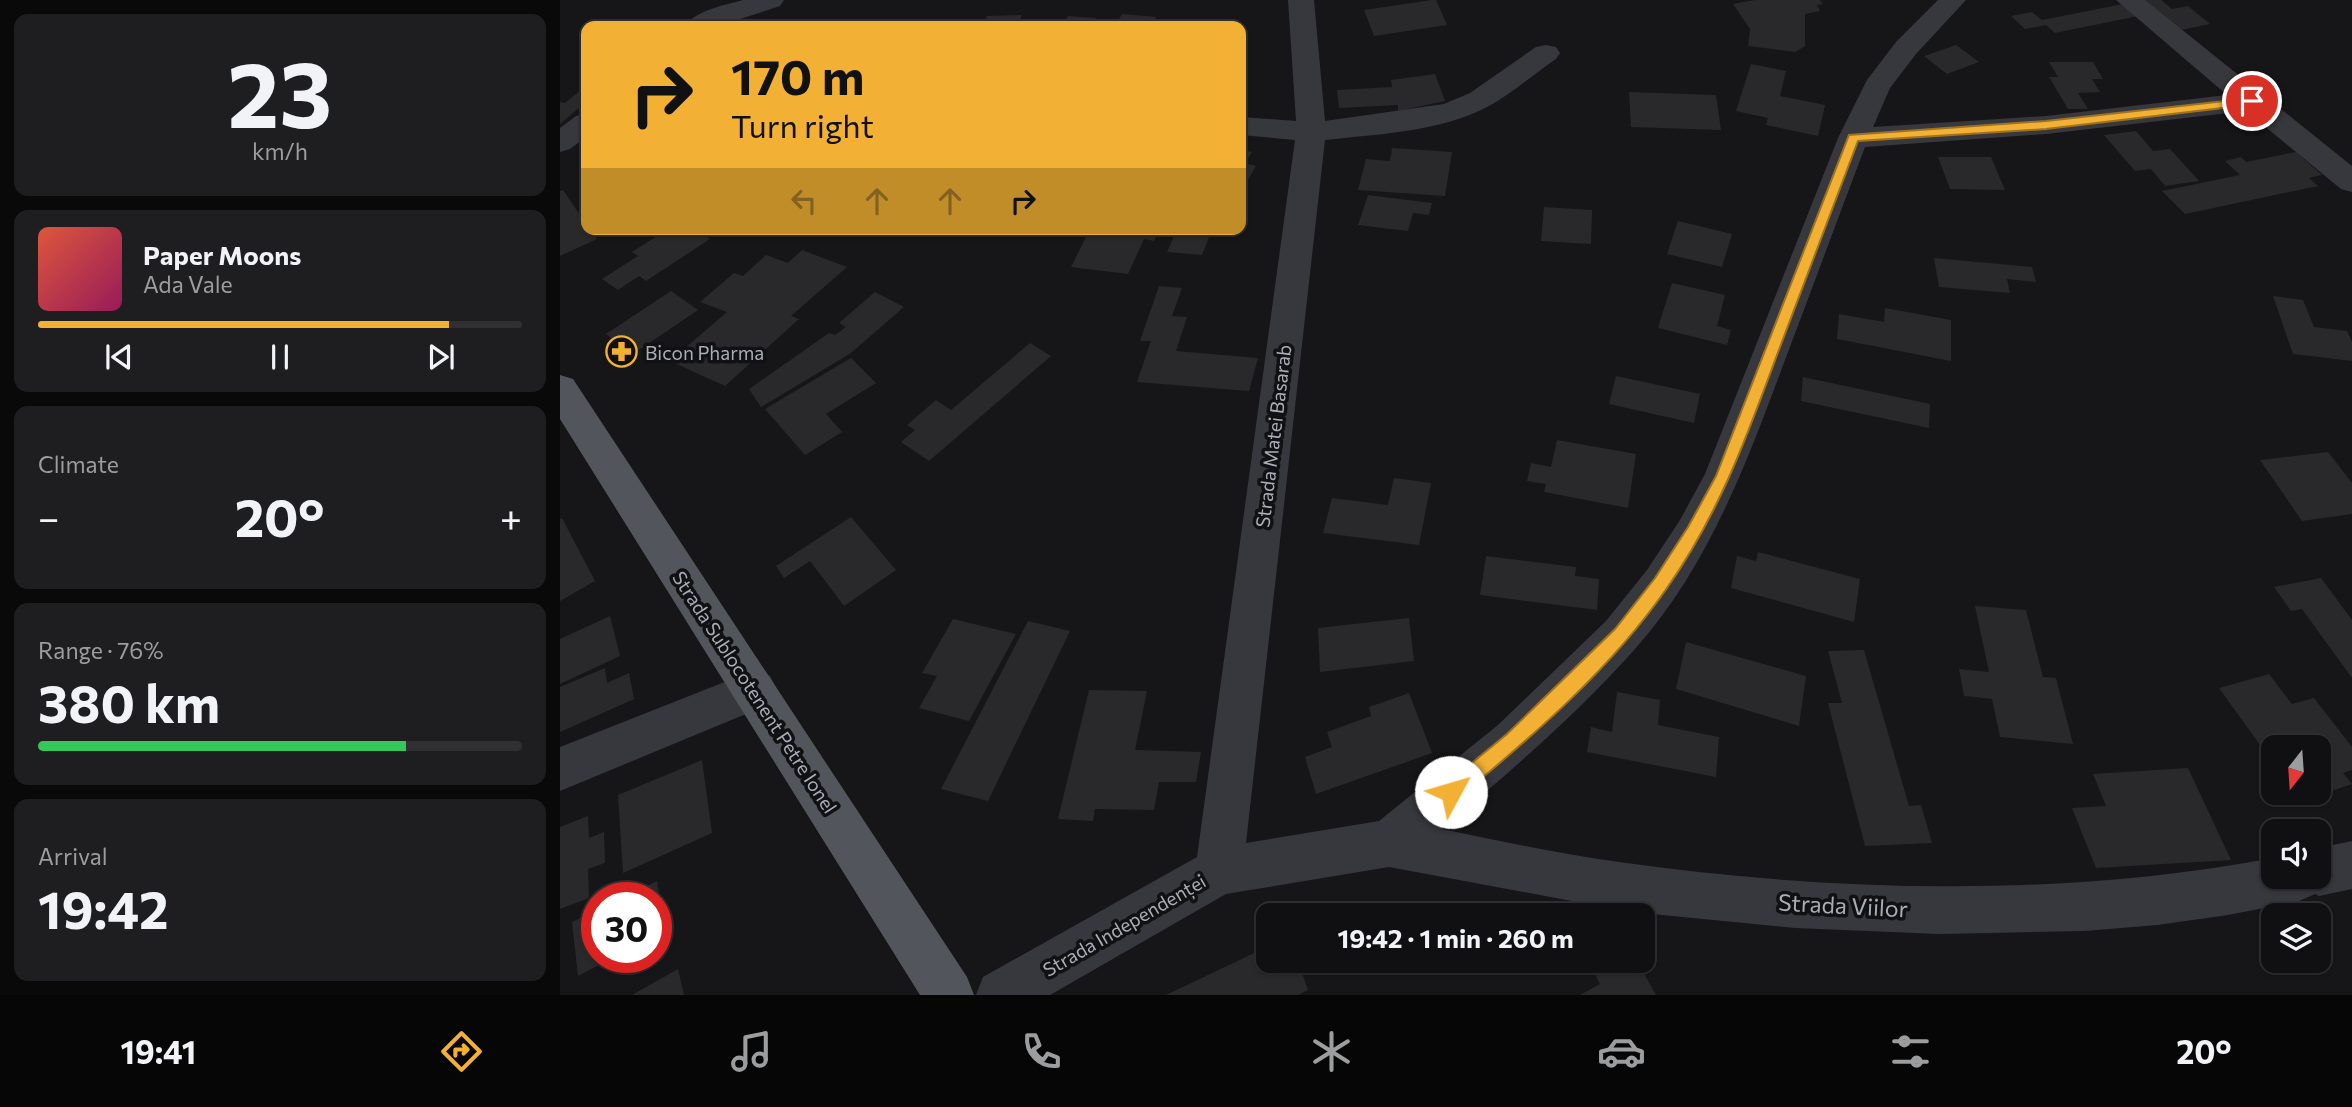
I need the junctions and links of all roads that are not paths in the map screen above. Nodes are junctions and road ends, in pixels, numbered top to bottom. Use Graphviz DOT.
graph roads {
  1 [pos="716,0"];
  2 [pos="771,0"];
  3 [pos="1301,0"];
  4 [pos="1953,0"];
  5 [pos="2129,0"];
  6 [pos="699,21"];
  7 [pos="707,21"];
  8 [pos="1546,53"];
  9 [pos="2252,101"];
  10 [pos="1246,126"];
  11 [pos="1311,132"];
  12 [pos="1853,138"];
  13 [pos="2352,182"];
  14 [pos="560,388"];
  15 [pos="755,690"];
  16 [pos="560,769"];
  17 [pos="1389,843"];
  18 [pos="2352,865"];
  19 [pos="2331,869"];
  20 [pos="1219,871"];
  21 [pos="2261,884"];
  22 [pos="949,995"];
  23 [pos="1001,995"];
  1 -- 6 [label="street"];
  2 -- 7 [label="street"];
  3 -- 11 [label="street, Strada Matei Basarab"];
  4 -- 12 [label="street"];
  5 -- 9 [label="street"];
  8 -- 11 [label="street"];
  9 -- 12 [label="street"];
  9 -- 13 [label="street"];
  10 -- 11 [label="street"];
  11 -- 20 [label="street, Strada Matei Basarab"];
  12 -- 17 [label="street"];
  14 -- 15 [label="main road, Strada Sublocotenent Petre Ionel"];
  15 -- 16 [label="street"];
  15 -- 22 [label="main road, Strada Sublocotenent Petre Ionel"];
  17 -- 20 [label="street, Strada Independenței"];
  17 -- 21 [label="street, Strada Viilor"];
  18 -- 19 [label="street"];
  20 -- 23 [label="street, Strada Independenței"];
}
